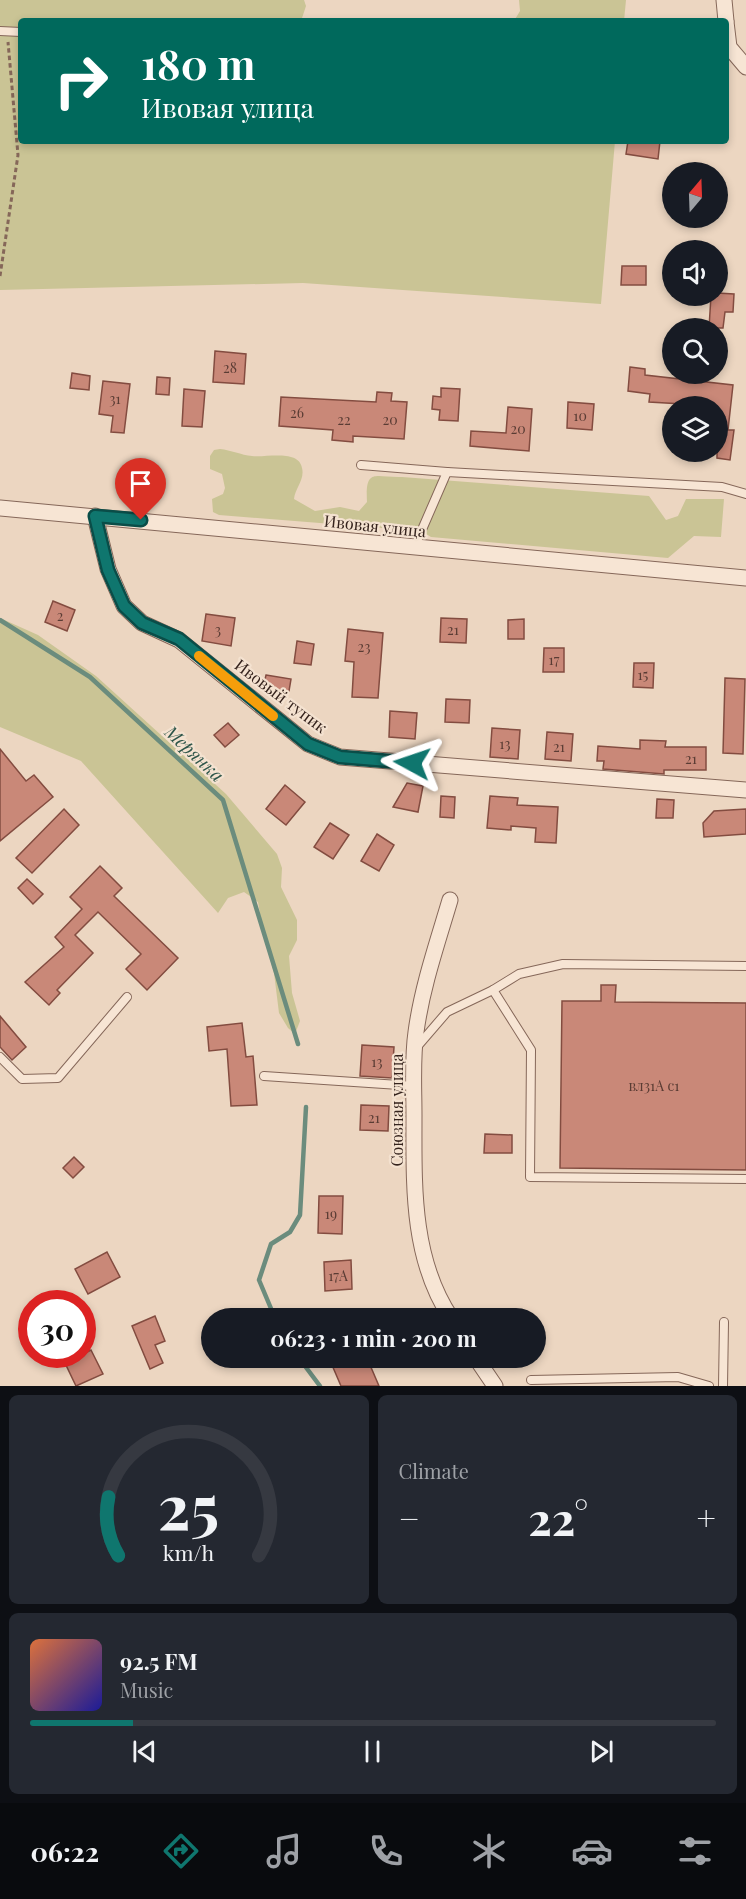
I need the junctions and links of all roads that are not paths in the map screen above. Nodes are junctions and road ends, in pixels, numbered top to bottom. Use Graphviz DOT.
graph roads {
  1 [pos="724,0"];
  2 [pos="726,18"];
  3 [pos="729,47"];
  4 [pos="746,67"];
  5 [pos="361,465"];
  6 [pos="447,472"];
  7 [pos="746,494"];
  8 [pos="0,508"];
  9 [pos="95,516"];
  10 [pos="414,548"];
  11 [pos="746,578"];
  12 [pos="746,790"];
  13 [pos="450,900"];
  14 [pos="746,966"];
  15 [pos="494,990"];
  16 [pos="127,997"];
  17 [pos="415,1050"];
  18 [pos="0,1057"];
  19 [pos="264,1076"];
  20 [pos="414,1086"];
  21 [pos="746,1179"];
  22 [pos="446,1308"];
  23 [pos="724,1322"];
  24 [pos="483,1368"];
  25 [pos="531,1380"];
  26 [pos="495,1386"];
  27 [pos="709,1386"];
  28 [pos="723,1386"];
  1 -- 2 [label="street"];
  3 -- 4 [label="street"];
  5 -- 6 [label="lane"];
  6 -- 7 [label="lane"];
  6 -- 10 [label="lane"];
  8 -- 9 [label="street, Ивовая улица"];
  9 -- 10 [label="street, Ивовая улица"];
  9 -- 12 [label="street, Ивовый тупик"];
  10 -- 11 [label="street, Ивовая улица"];
  13 -- 17 [label="street, Союзная улица"];
  14 -- 15 [label="lane"];
  15 -- 17 [label="lane"];
  15 -- 21 [label="lane"];
  16 -- 18 [label="lane"];
  17 -- 20 [label="street, Союзная улица"];
  19 -- 20 [label="lane"];
  20 -- 22 [label="street, Союзная улица"];
  23 -- 28 [label="lane"];
  24 -- 26 [label="street"];
  25 -- 27 [label="lane"];
}
